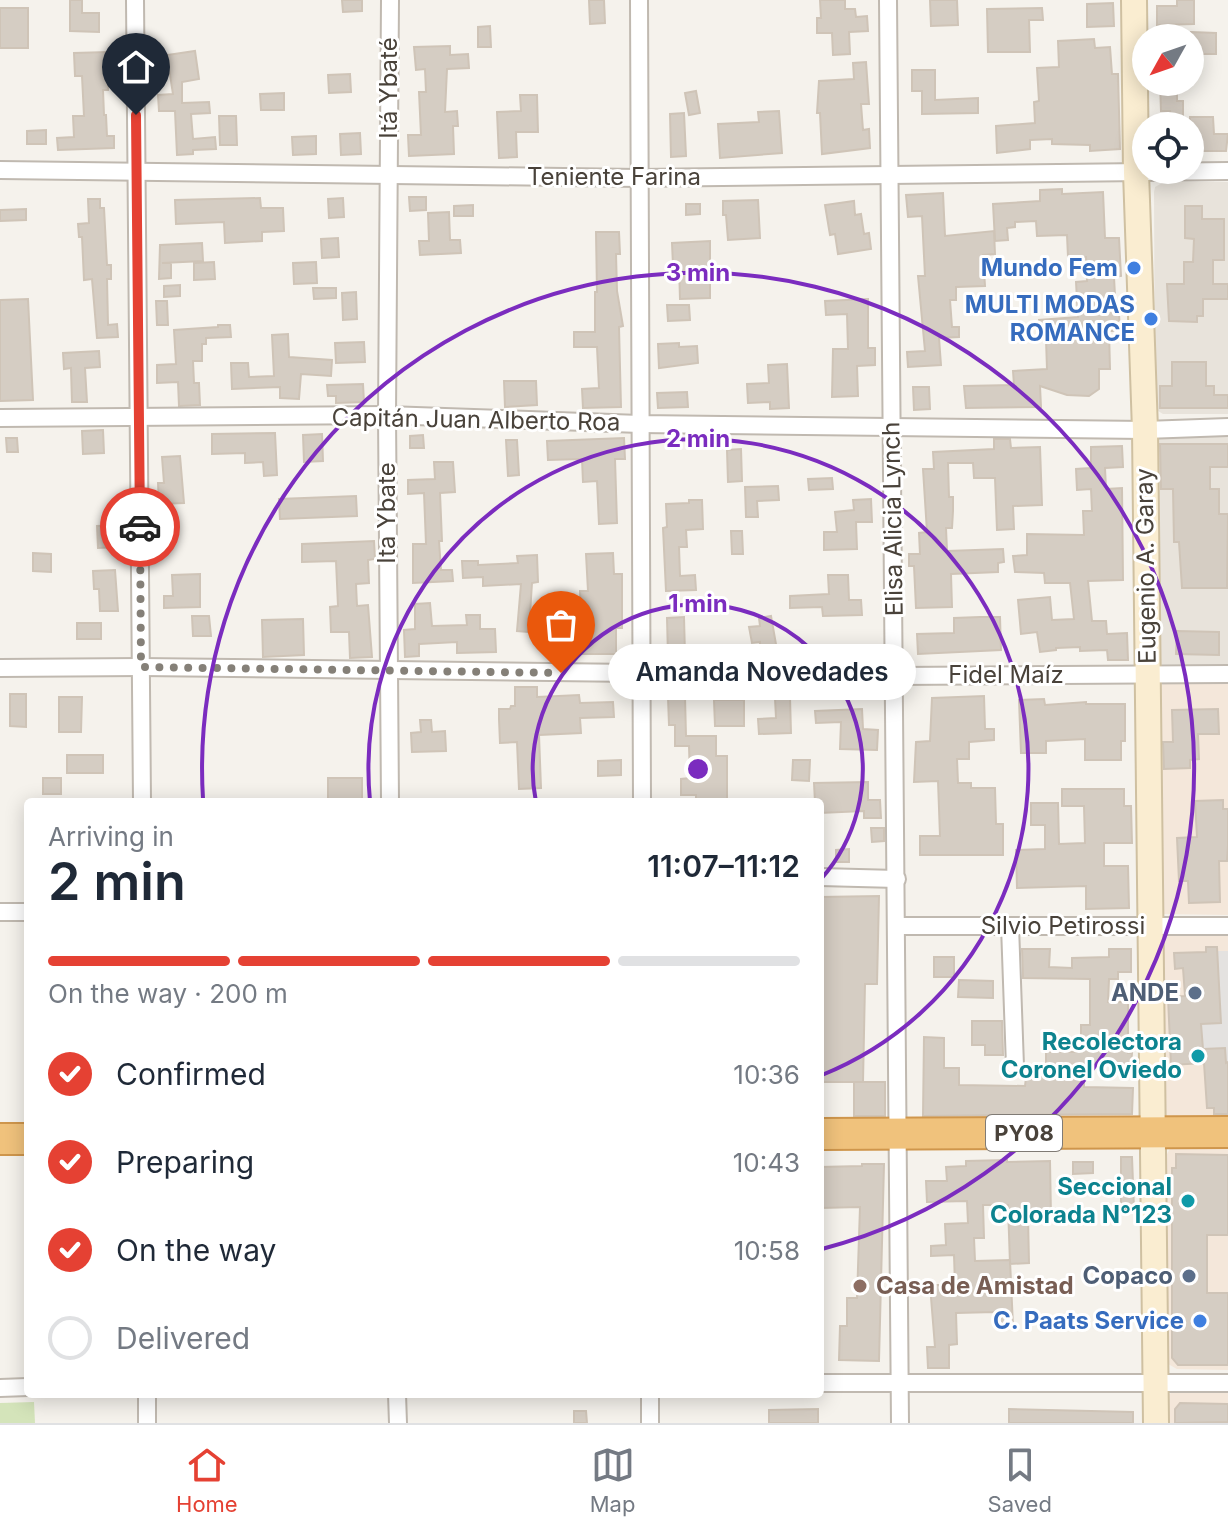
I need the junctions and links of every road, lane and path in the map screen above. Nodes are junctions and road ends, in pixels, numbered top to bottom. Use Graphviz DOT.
graph roads {
  1 [pos="135,0"];
  2 [pos="390,0"];
  3 [pos="639,0"];
  4 [pos="888,0"];
  5 [pos="1134,0"];
  6 [pos="1135,112"];
  7 [pos="0,170"];
  8 [pos="1204,171"];
  9 [pos="1228,171"];
  10 [pos="1132,172"];
  11 [pos="137,173"];
  12 [pos="890,174"];
  13 [pos="389,176"];
  14 [pos="639,178"];
  15 [pos="1136,184"];
  16 [pos="387,415"];
  17 [pos="139,417"];
  18 [pos="0,418"];
  19 [pos="640,424"];
  20 [pos="892,425"];
  21 [pos="1228,427"];
  22 [pos="1145,430"];
  23 [pos="141,667"];
  24 [pos="0,668"];
  25 [pos="387,670"];
  26 [pos="641,673"];
  27 [pos="1228,674"];
  28 [pos="1147,675"];
  29 [pos="895,676"];
  30 [pos="142,798"];
  31 [pos="390,798"];
  32 [pos="642,798"];
  33 [pos="824,877"];
  34 [pos="897,879"];
  35 [pos="0,912"];
  36 [pos="24,912"];
  37 [pos="897,926"];
  38 [pos="1010,926"];
  39 [pos="1150,926"];
  40 [pos="1228,926"];
  41 [pos="1015,1066"];
  42 [pos="1228,1132"];
  43 [pos="1154,1133"];
  44 [pos="824,1134"];
  45 [pos="899,1134"];
  46 [pos="0,1139"];
  47 [pos="24,1139"];
  48 [pos="824,1383"];
  49 [pos="900,1383"];
  50 [pos="1156,1383"];
  51 [pos="1228,1383"];
  52 [pos="24,1387"];
  53 [pos="0,1388"];
  54 [pos="147,1398"];
  55 [pos="397,1398"];
  56 [pos="650,1398"];
  57 [pos="147,1423"];
  58 [pos="398,1423"];
  59 [pos="650,1423"];
  60 [pos="900,1423"];
  61 [pos="1156,1423"];
  1 -- 11 [label="street"];
  2 -- 13 [label="street, Itá Ybaté"];
  3 -- 14 [label="street"];
  4 -- 12 [label="street, Elisa Alicia Lynch"];
  5 -- 6 [label="street, Eugenio A. Garay"];
  7 -- 11 [label="street, Teniente Farina"];
  8 -- 9 [label="street, Teniente Farina"];
  10 -- 12 [label="street, Teniente Farina"];
  11 -- 13 [label="street, Teniente Farina"];
  11 -- 17 [label="street"];
  12 -- 14 [label="street, Teniente Farina"];
  12 -- 20 [label="street, Elisa Alicia Lynch"];
  13 -- 14 [label="street, Teniente Farina"];
  13 -- 16 [label="street, Ita Ybate"];
  14 -- 19 [label="street"];
  15 -- 22 [label="street, Eugenio A. Garay"];
  16 -- 17 [label="street, Capitán Juan Alberto Roa"];
  16 -- 19 [label="street, Capitán Juan Alberto Roa"];
  16 -- 25 [label="street, Ita Ybate"];
  17 -- 18 [label="street, Capitán Juan Alberto Roa"];
  17 -- 23 [label="street"];
  19 -- 20 [label="street, Capitán Juan Alberto Roa"];
  19 -- 26 [label="street"];
  20 -- 22 [label="street, Capitán Juan Alberto Roa"];
  20 -- 29 [label="street, Elisa Alicia Lynch"];
  21 -- 22 [label="street, Capitán Juan Alberto Roa"];
  22 -- 28 [label="street, Eugenio A. Garay"];
  23 -- 24 [label="street, Fidel Maíz"];
  23 -- 25 [label="street, Fidel Maíz"];
  23 -- 30 [label="street"];
  25 -- 26 [label="street, Fidel Maíz"];
  25 -- 31 [label="street, Ita Ybate"];
  26 -- 29 [label="street, Fidel Maíz"];
  26 -- 32 [label="street"];
  27 -- 28 [label="street, Fidel Maíz"];
  28 -- 29 [label="street, Fidel Maíz"];
  28 -- 39 [label="street, Eugenio A. Garay"];
  29 -- 34 [label="street, Elisa Alicia Lynch"];
  33 -- 34 [label="street"];
  34 -- 37 [label="street, Elisa Alicia Lynch"];
  35 -- 36 [label="street"];
  37 -- 38 [label="street, Silvio Petirossi"];
  37 -- 45 [label="street, Elisa Alicia Lynch"];
  38 -- 39 [label="street, Silvio Petirossi"];
  38 -- 41 [label="street"];
  39 -- 40 [label="street, Silvio Petirossi"];
  39 -- 43 [label="street, Eugenio A. Garay"];
  42 -- 43 [label="highway, PY08"];
  43 -- 45 [label="highway, PY08"];
  43 -- 50 [label="street, Eugenio A. Garay"];
  44 -- 45 [label="highway, PY08"];
  45 -- 49 [label="street, Elisa Alicia Lynch"];
  46 -- 47 [label="highway"];
  48 -- 49 [label="street"];
  49 -- 50 [label="street"];
  49 -- 60 [label="street, Elisa Alicia Lynch"];
  50 -- 51 [label="street"];
  50 -- 61 [label="street, Eugenio A. Garay"];
  52 -- 53 [label="street"];
  54 -- 57 [label="street"];
  55 -- 58 [label="street"];
  56 -- 59 [label="street"];
}
